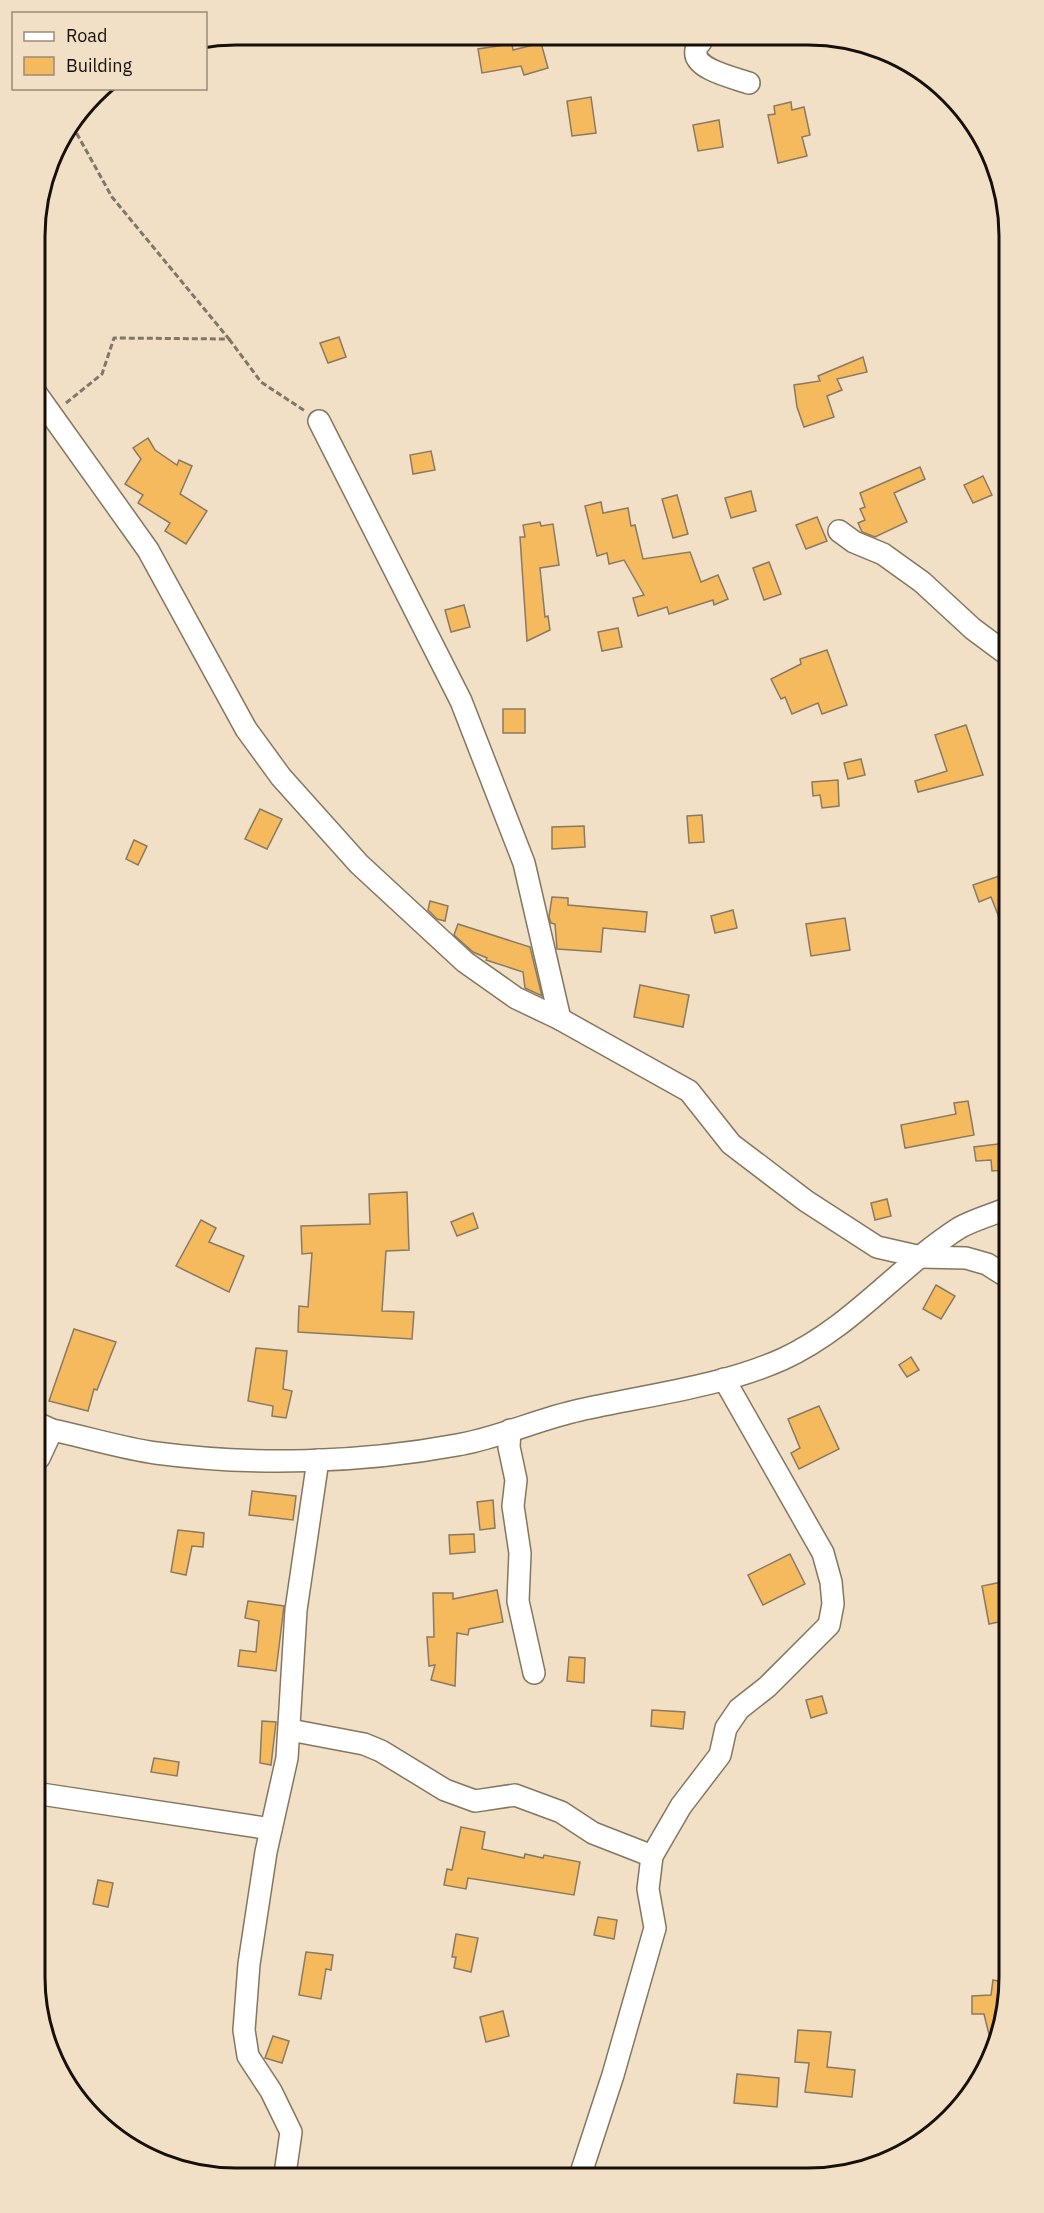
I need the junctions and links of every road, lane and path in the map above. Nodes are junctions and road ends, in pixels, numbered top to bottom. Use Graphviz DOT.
graph roads {
  1 [pos="699,45"];
  2 [pos="749,83"];
  3 [pos="76,132"];
  4 [pos="229,339"];
  5 [pos="45,407"];
  6 [pos="51,415"];
  7 [pos="319,421"];
  8 [pos="839,531"];
  9 [pos="999,648"];
  10 [pos="560,1019"];
  11 [pos="999,1212"];
  12 [pos="921,1257"];
  13 [pos="999,1272"];
  14 [pos="724,1379"];
  15 [pos="45,1427"];
  16 [pos="510,1430"];
  17 [pos="318,1460"];
  18 [pos="534,1673"];
  19 [pos="290,1730"];
  20 [pos="45,1795"];
  21 [pos="271,1829"];
  22 [pos="652,1856"];
  23 [pos="286,2168"];
  24 [pos="583,2168"];
  1 -- 2 [label="street"];
  3 -- 4 [label="path"];
  4 -- 6 [label="path"];
  4 -- 7 [label="path"];
  5 -- 6 [label="street"];
  6 -- 10 [label="street"];
  7 -- 10 [label="street"];
  8 -- 9 [label="street"];
  10 -- 12 [label="street"];
  11 -- 12 [label="street"];
  12 -- 13 [label="street"];
  12 -- 14 [label="street"];
  14 -- 16 [label="street"];
  14 -- 22 [label="street"];
  15 -- 17 [label="street"];
  16 -- 17 [label="street"];
  16 -- 18 [label="street"];
  17 -- 19 [label="street"];
  19 -- 21 [label="street"];
  19 -- 22 [label="street"];
  20 -- 21 [label="street"];
  21 -- 23 [label="street"];
  22 -- 24 [label="street"];
}
